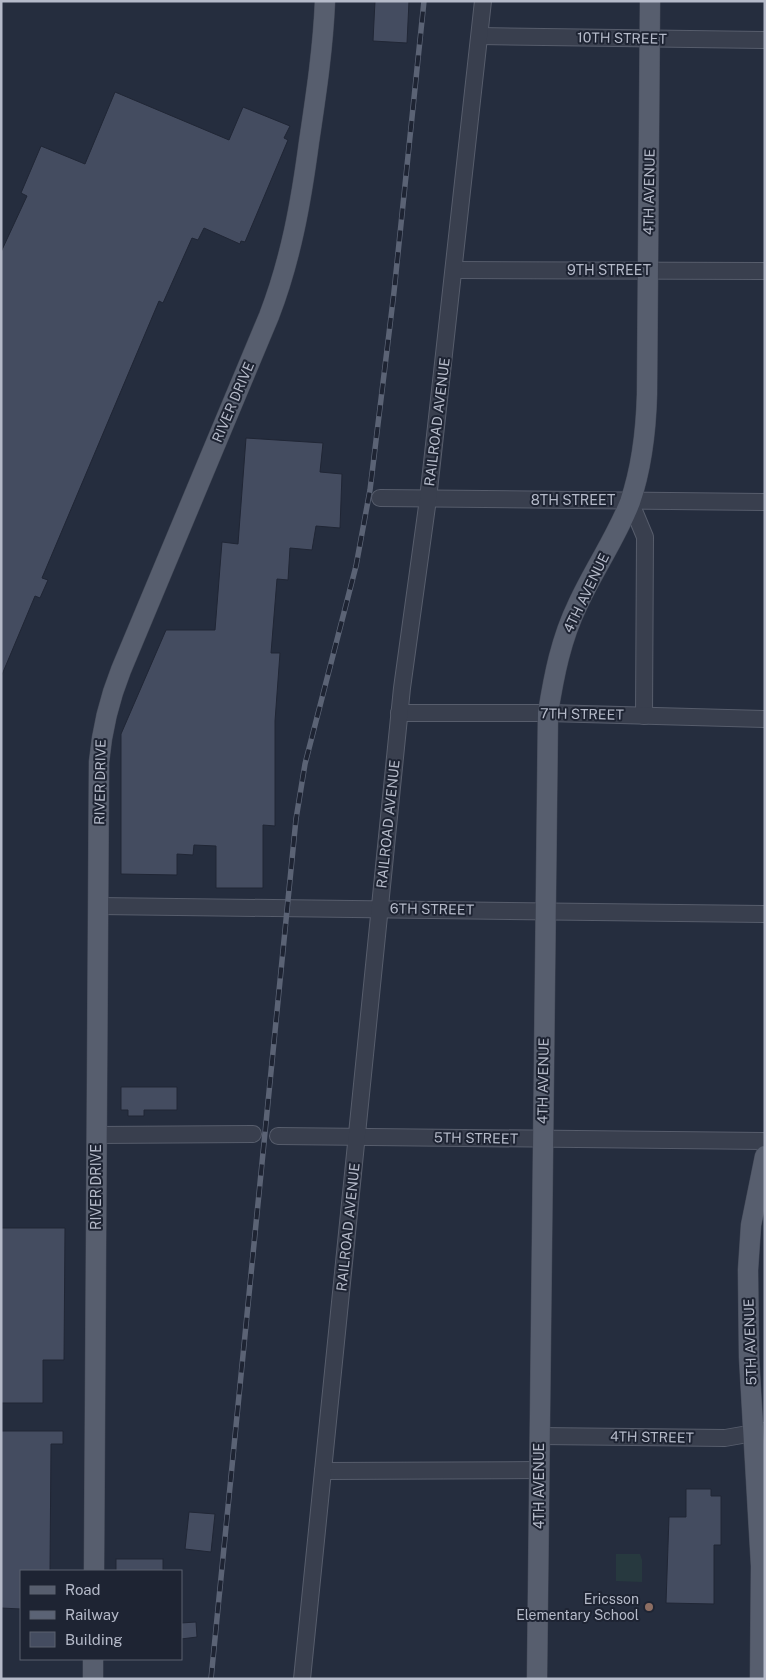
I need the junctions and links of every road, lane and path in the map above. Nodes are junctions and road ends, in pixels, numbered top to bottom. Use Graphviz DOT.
graph roads {
  1 [pos="325,1"];
  2 [pos="483,1"];
  3 [pos="650,1"];
  4 [pos="480,36"];
  5 [pos="650,39"];
  6 [pos="765,40"];
  7 [pos="454,270"];
  8 [pos="648,270"];
  9 [pos="765,271"];
  10 [pos="380,498"];
  11 [pos="428,499"];
  12 [pos="630,501"];
  13 [pos="765,502"];
  14 [pos="399,713"];
  15 [pos="548,714"];
  16 [pos="644,716"];
  17 [pos="765,719"];
  18 [pos="99,906"];
  19 [pos="379,908"];
  20 [pos="545,912"];
  21 [pos="765,914"];
  22 [pos="253,1134"];
  23 [pos="96,1135"];
  24 [pos="278,1136"];
  25 [pos="357,1136"];
  26 [pos="542,1139"];
  27 [pos="765,1141"];
  28 [pos="765,1156"];
  29 [pos="759,1432"];
  30 [pos="540,1436"];
  31 [pos="323,1470"];
  32 [pos="539,1470"];
  33 [pos="94,1570"];
  34 [pos="93,1660"];
  35 [pos="93,1679"];
  36 [pos="302,1679"];
  37 [pos="537,1679"];
  38 [pos="760,1679"];
  1 -- 18 [label="main road, RIVER DRIVE"];
  2 -- 4 [label="street, RAILROAD AVENUE"];
  3 -- 5 [label="main road, 4TH AVENUE"];
  4 -- 5 [label="street, 10TH STREET"];
  4 -- 7 [label="street, RAILROAD AVENUE"];
  5 -- 6 [label="street, 10TH STREET"];
  5 -- 8 [label="main road, 4TH AVENUE"];
  7 -- 8 [label="street, 9TH STREET"];
  7 -- 11 [label="street, RAILROAD AVENUE"];
  8 -- 9 [label="street, 9TH STREET"];
  8 -- 12 [label="main road, 4TH AVENUE"];
  10 -- 11 [label="street, 8TH STREET"];
  11 -- 12 [label="street, 8TH STREET"];
  11 -- 14 [label="street, RAILROAD AVENUE"];
  12 -- 13 [label="street, 8TH STREET"];
  12 -- 15 [label="main road, 4TH AVENUE"];
  12 -- 16 [label="street"];
  14 -- 15 [label="street, 7TH STREET"];
  14 -- 19 [label="street, RAILROAD AVENUE"];
  15 -- 16 [label="street, 7TH STREET"];
  15 -- 20 [label="main road, 4TH AVENUE"];
  16 -- 17 [label="street, 7TH STREET"];
  18 -- 19 [label="street, 6TH STREET"];
  18 -- 23 [label="main road, RIVER DRIVE"];
  19 -- 20 [label="street, 6TH STREET"];
  19 -- 25 [label="street, RAILROAD AVENUE"];
  20 -- 21 [label="street, 6TH STREET"];
  20 -- 26 [label="main road, 4TH AVENUE"];
  22 -- 23 [label="street"];
  23 -- 33 [label="main road, RIVER DRIVE"];
  24 -- 25 [label="street, 5TH STREET"];
  25 -- 26 [label="street, 5TH STREET"];
  25 -- 31 [label="street, RAILROAD AVENUE"];
  26 -- 27 [label="street, 5TH STREET"];
  26 -- 30 [label="main road, 4TH AVENUE"];
  28 -- 29 [label="main road, 5TH AVENUE"];
  29 -- 30 [label="street, 4TH STREET"];
  29 -- 38 [label="main road, 5TH AVENUE"];
  30 -- 32 [label="main road, 4TH AVENUE"];
  31 -- 32 [label="street"];
  31 -- 36 [label="street, RAILROAD AVENUE"];
  32 -- 37 [label="main road, 4TH AVENUE"];
  34 -- 35 [label="main road"];
}
